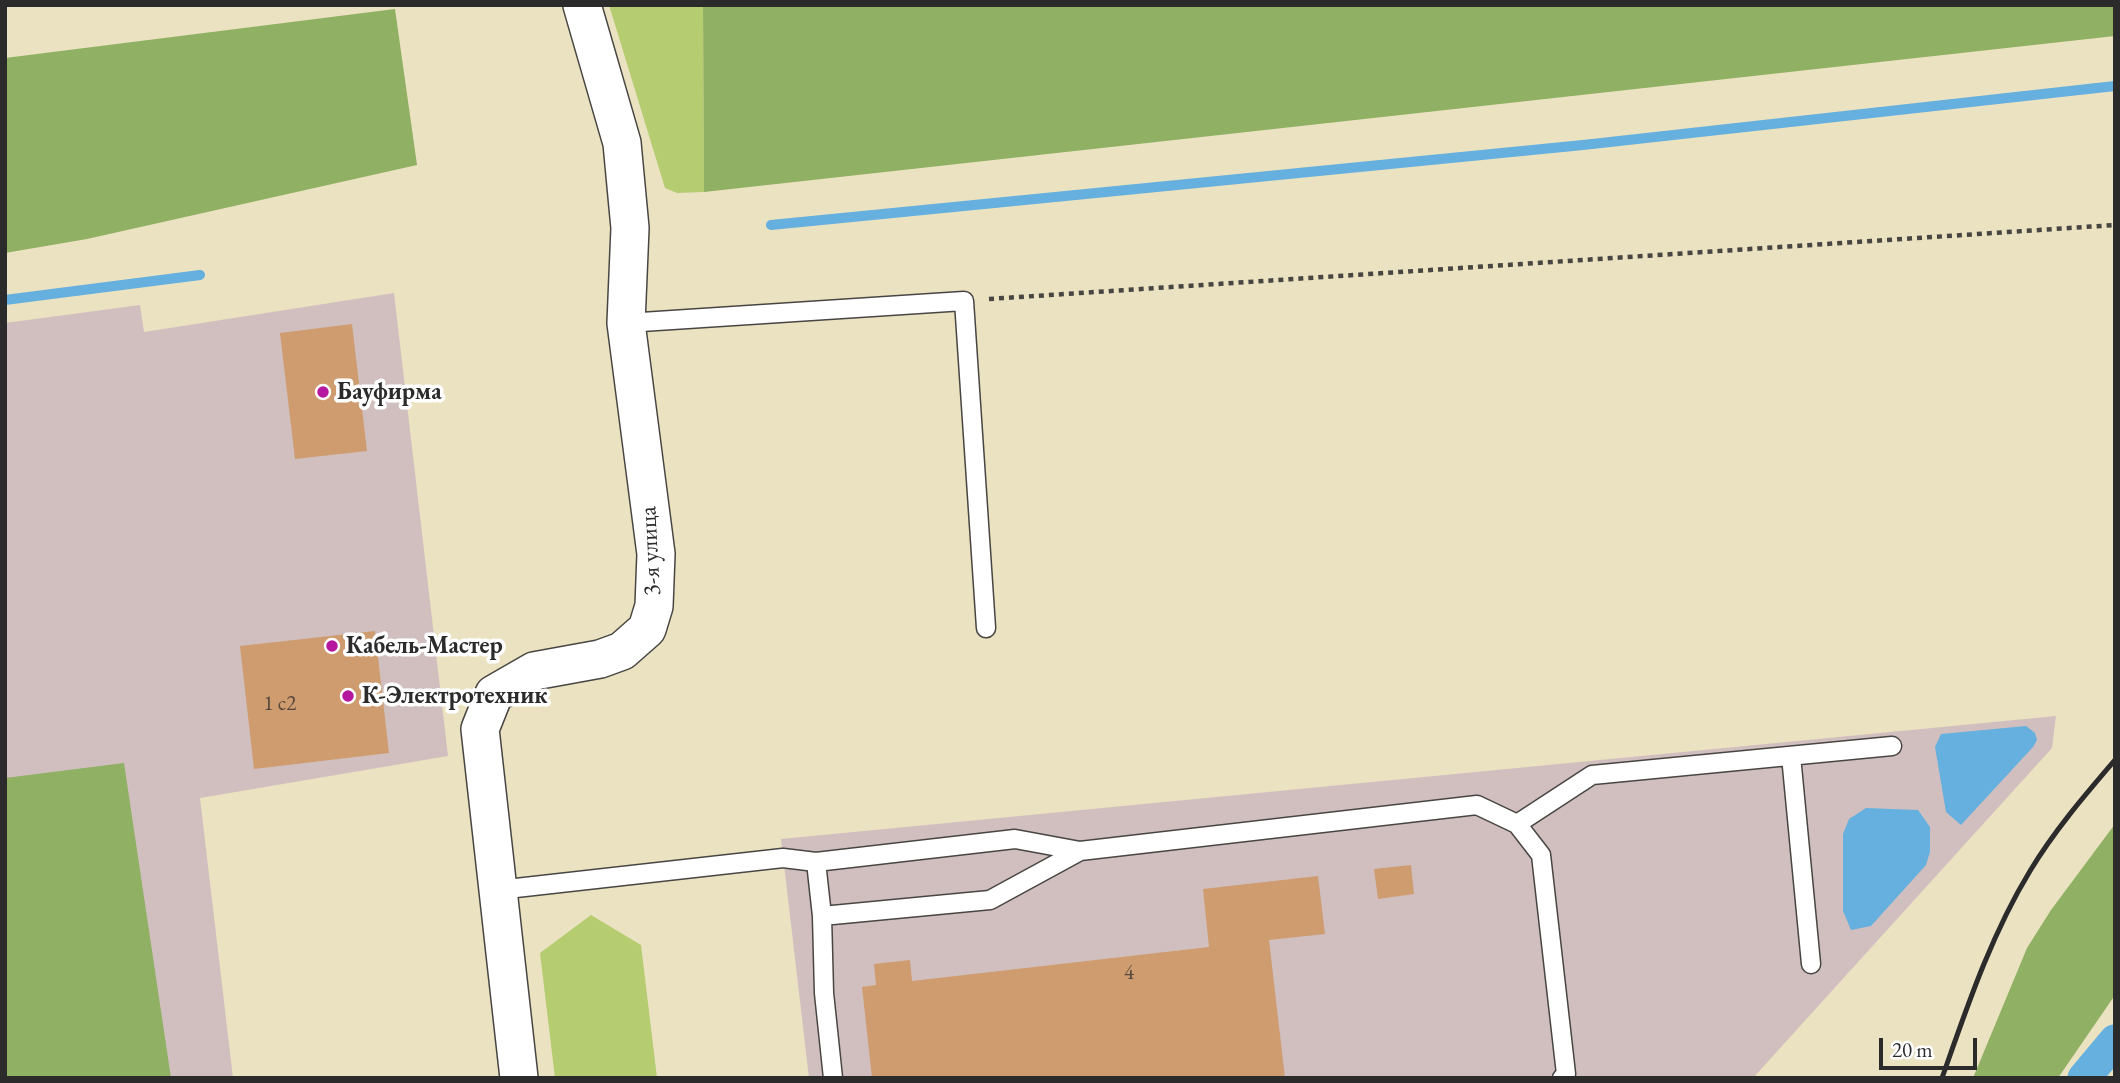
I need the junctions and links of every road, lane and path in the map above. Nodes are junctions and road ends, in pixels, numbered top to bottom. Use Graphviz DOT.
graph roads {
  1 [pos="582,5"];
  2 [pos="2115,225"];
  3 [pos="964,301"];
  4 [pos="626,323"];
  5 [pos="986,628"];
  6 [pos="1892,746"];
  7 [pos="1791,756"];
  8 [pos="1517,824"];
  9 [pos="1080,851"];
  10 [pos="816,862"];
  11 [pos="498,890"];
  12 [pos="822,916"];
  13 [pos="1811,964"];
  14 [pos="519,1078"];
  15 [pos="833,1078"];
  16 [pos="1562,1078"];
  1 -- 4 [label="street, 3-я улица"];
  2 -- 3 [label="path"];
  3 -- 4 [label="lane"];
  3 -- 5 [label="lane"];
  4 -- 11 [label="street, 3-я улица"];
  6 -- 7 [label="lane"];
  7 -- 8 [label="lane"];
  7 -- 13 [label="lane"];
  8 -- 9 [label="lane"];
  8 -- 16 [label="lane"];
  9 -- 10 [label="lane"];
  9 -- 12 [label="lane"];
  10 -- 11 [label="lane"];
  10 -- 12 [label="lane"];
  11 -- 14 [label="street, 3-я улица"];
  12 -- 15 [label="lane"];
}
